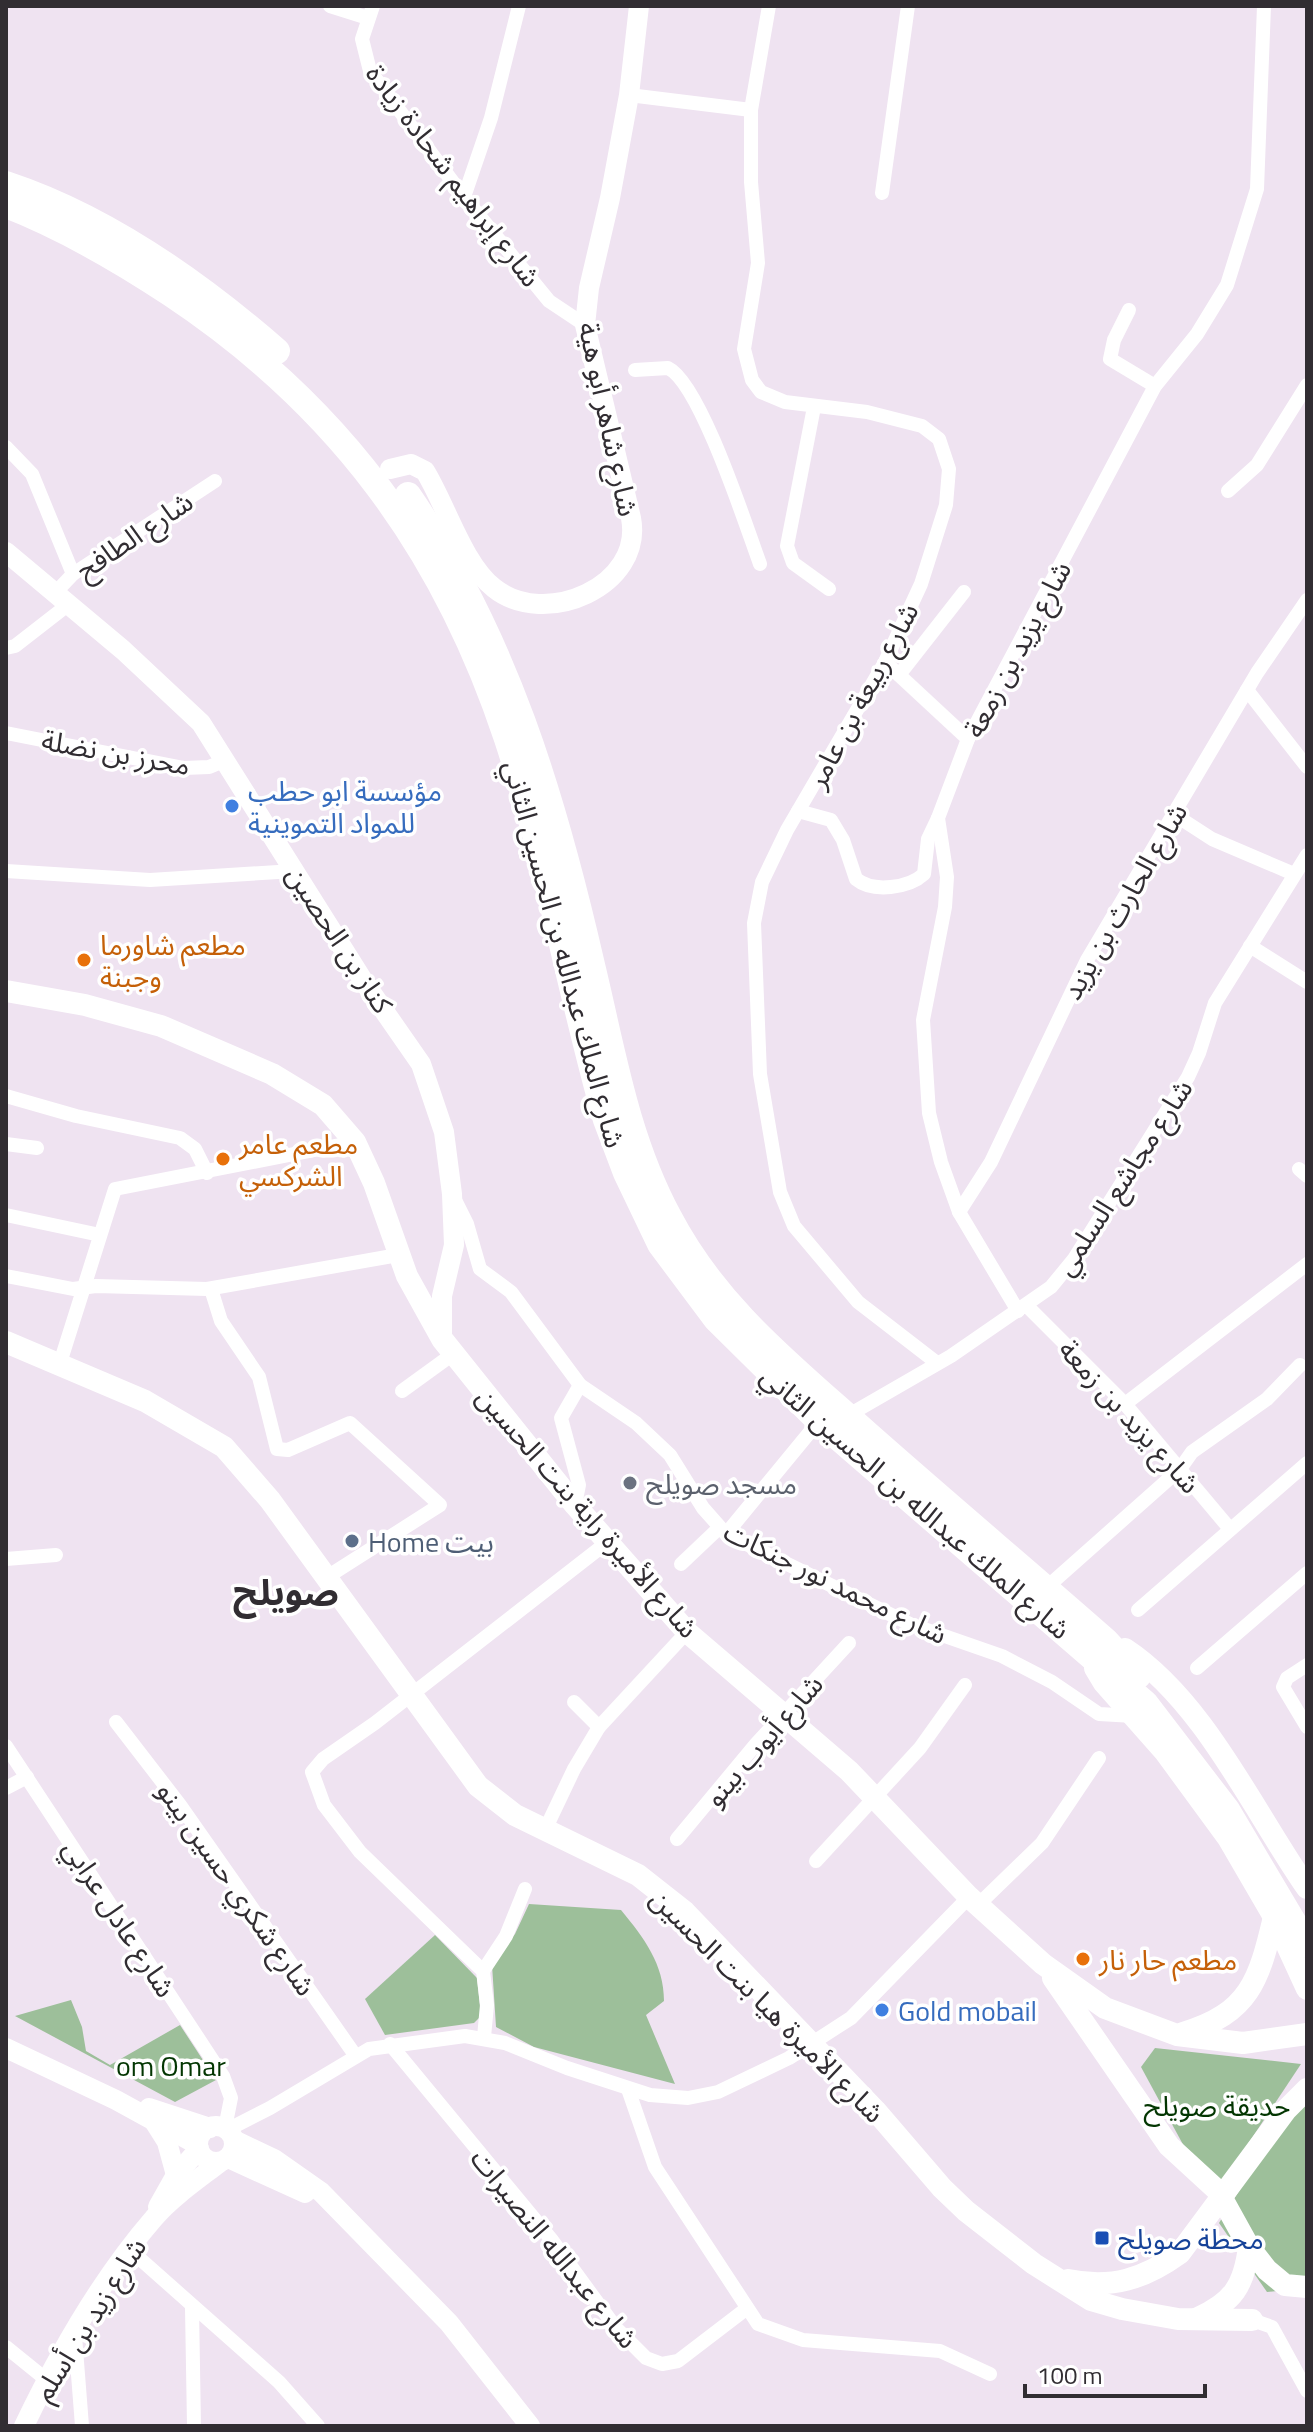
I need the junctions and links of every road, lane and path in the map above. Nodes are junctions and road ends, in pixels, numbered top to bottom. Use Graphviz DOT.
graph roads {
  1 [pos="330,6"];
  2 [pos="519,6"];
  3 [pos="639,6"];
  4 [pos="769,6"];
  5 [pos="908,6"];
  6 [pos="1264,6"];
  7 [pos="371,12"];
  8 [pos="629,95"];
  9 [pos="751,110"];
  10 [pos="6,184"];
  11 [pos="882,193"];
  12 [pos="464,197"];
  13 [pos="6,205"];
  14 [pos="1129,310"];
  15 [pos="585,325"];
  16 [pos="635,370"];
  17 [pos="1307,385"];
  18 [pos="1155,386"];
  19 [pos="814,407"];
  20 [pos="6,447"];
  21 [pos="390,469"];
  22 [pos="215,481"];
  23 [pos="1228,491"];
  24 [pos="6,552"];
  25 [pos="760,564"];
  26 [pos="73,574"];
  27 [pos="829,589"];
  28 [pos="964,592"];
  29 [pos="62,598"];
  30 [pos="1307,600"];
  31 [pos="6,648"];
  32 [pos="885,662"];
  33 [pos="899,675"];
  34 [pos="1247,690"];
  35 [pos="6,733"];
  36 [pos="968,739"];
  37 [pos="226,760"];
  38 [pos="1307,767"];
  39 [pos="798,811"];
  40 [pos="1175,815"];
  41 [pos="938,818"];
  42 [pos="1307,855"];
  43 [pos="6,871"];
  44 [pos="294,871"];
  45 [pos="1294,874"];
  46 [pos="1250,946"];
  47 [pos="1307,982"];
  48 [pos="6,991"];
  49 [pos="6,1096"];
  50 [pos="355,1142"];
  51 [pos="6,1144"];
  52 [pos="37,1148"];
  53 [pos="207,1173"];
  54 [pos="452,1194"];
  55 [pos="959,1212"];
  56 [pos="6,1215"];
  57 [pos="100,1235"];
  58 [pos="398,1255"];
  59 [pos="1307,1264"];
  60 [pos="6,1276"];
  61 [pos="445,1282"];
  62 [pos="86,1287"];
  63 [pos="211,1289"];
  64 [pos="417,1296"];
  65 [pos="1023,1309"];
  66 [pos="6,1342"];
  67 [pos="448,1347"];
  68 [pos="60,1363"];
  69 [pos="937,1363"];
  70 [pos="1300,1365"];
  71 [pos="580,1385"];
  72 [pos="402,1391"];
  73 [pos="1125,1404"];
  74 [pos="847,1416"];
  75 [pos="819,1421"];
  76 [pos="1307,1463"];
  77 [pos="1180,1469"];
  78 [pos="575,1505"];
  79 [pos="1230,1529"];
  80 [pos="722,1531"];
  81 [pos="609,1541"];
  82 [pos="56,1555"];
  83 [pos="6,1559"];
  84 [pos="681,1564"];
  85 [pos="1307,1573"];
  86 [pos="327,1577"];
  87 [pos="1046,1588"];
  88 [pos="1138,1610"];
  89 [pos="687,1632"];
  90 [pos="849,1643"];
  91 [pos="1098,1648"];
  92 [pos="1307,1665"];
  93 [pos="1197,1668"];
  94 [pos="965,1685"];
  95 [pos="411,1694"];
  96 [pos="574,1702"];
  97 [pos="784,1715"];
  98 [pos="1134,1716"];
  99 [pos="116,1722"];
  100 [pos="599,1727"];
  101 [pos="1307,1727"];
  102 [pos="6,1746"];
  103 [pos="1099,1758"];
  104 [pos="27,1777"];
  105 [pos="6,1788"];
  106 [pos="876,1796"];
  107 [pos="545,1830"];
  108 [pos="677,1839"];
  109 [pos="816,1861"];
  110 [pos="1307,1888"];
  111 [pos="525,1889"];
  112 [pos="973,1901"];
  113 [pos="1307,1914"];
  114 [pos="1274,1917"];
  115 [pos="1307,1945"];
  116 [pos="1043,1964"];
  117 [pos="483,1971"];
  118 [pos="1307,1989"];
  119 [pos="1307,2034"];
  120 [pos="1177,2035"];
  121 [pos="484,2037"];
  122 [pos="390,2044"];
  123 [pos="812,2044"];
  124 [pos="6,2048"];
  125 [pos="355,2055"];
  126 [pos="628,2089"];
  127 [pos="1307,2089"];
  128 [pos="116,2100"];
  129 [pos="153,2120"];
  130 [pos="224,2139"];
  131 [pos="198,2147"];
  132 [pos="176,2175"];
  133 [pos="156,2215"];
  134 [pos="1249,2247"];
  135 [pos="130,2250"];
  136 [pos="1055,2278"];
  137 [pos="1307,2287"];
  138 [pos="192,2308"];
  139 [pos="746,2309"];
  140 [pos="1194,2320"];
  141 [pos="1252,2320"];
  142 [pos="75,2336"];
  143 [pos="6,2347"];
  144 [pos="990,2374"];
  145 [pos="48,2381"];
  146 [pos="1307,2391"];
  147 [pos="24,2426"];
  148 [pos="82,2426"];
  149 [pos="194,2426"];
  150 [pos="318,2426"];
  151 [pos="530,2426"];
  1 -- 7 [label="street"];
  2 -- 12 [label="street"];
  3 -- 8 [label="street, شارع شاهر أبو هية"];
  4 -- 9 [label="street, شارع ربيعة بن عامر"];
  5 -- 11 [label="street"];
  6 -- 18 [label="street, شارع يزيد بن زمعة"];
  7 -- 12 [label="street, شارع إبراهيم شحادة زيادة"];
  8 -- 9 [label="street"];
  8 -- 15 [label="street, شارع شاهر أبو هية"];
  9 -- 19 [label="street, شارع ربيعة بن عامر"];
  10 -- 21 [label="highway, شارع الملك عبدالله بن الحسين الثاني"];
  12 -- 15 [label="street, شارع إبراهيم شحادة زيادة"];
  13 -- 75 [label="highway, شارع الملك عبدالله بن الحسين الثاني"];
  14 -- 18 [label="street"];
  15 -- 21 [label="street, شارع شاهر أبو هية"];
  16 -- 25 [label="street"];
  17 -- 23 [label="street"];
  18 -- 36 [label="street, شارع يزيد بن زمعة"];
  19 -- 27 [label="street"];
  19 -- 32 [label="street, شارع ربيعة بن عامر"];
  20 -- 26 [label="street"];
  21 -- 74 [label="highway, شارع الملك عبدالله بن الحسين الثاني"];
  22 -- 26 [label="street, شارع الطافح"];
  24 -- 29 [label="street, كناز بن الحصين"];
  26 -- 29 [label="street, شارع الطافح"];
  28 -- 33 [label="street"];
  29 -- 31 [label="street, شارع الطافح"];
  29 -- 37 [label="street, كناز بن الحصين"];
  30 -- 34 [label="street, شارع الحارث بن يزيد"];
  32 -- 33 [label="street"];
  32 -- 39 [label="street, شارع ربيعة بن عامر"];
  33 -- 36 [label="street"];
  34 -- 38 [label="street"];
  34 -- 40 [label="street, شارع الحارث بن يزيد"];
  35 -- 37 [label="street, محرز بن نضلة"];
  36 -- 41 [label="street, شارع يزيد بن زمعة"];
  37 -- 44 [label="street, كناز بن الحصين"];
  39 -- 41 [label="street"];
  39 -- 69 [label="street, شارع ربيعة بن عامر"];
  40 -- 45 [label="street"];
  40 -- 55 [label="street, شارع الحارث بن يزيد"];
  41 -- 55 [label="street, شارع يزيد بن زمعة"];
  42 -- 45 [label="street, شارع مجاشع السلمي"];
  43 -- 44 [label="street"];
  44 -- 54 [label="street, كناز بن الحصين"];
  45 -- 46 [label="street, شارع مجاشع السلمي"];
  46 -- 47 [label="street"];
  46 -- 65 [label="street, شارع مجاشع السلمي"];
  48 -- 50 [label="main road, شارع الأميرة راية بنت الحسين"];
  49 -- 53 [label="street"];
  50 -- 53 [label="street"];
  50 -- 58 [label="main road, شارع الأميرة راية بنت الحسين"];
  51 -- 52 [label="street"];
  53 -- 57 [label="street"];
  54 -- 61 [label="street, كناز بن الحصين"];
  54 -- 71 [label="street, شارع محمد نور جنكات"];
  55 -- 65 [label="street, شارع يزيد بن زمعة"];
  56 -- 57 [label="street"];
  57 -- 62 [label="street"];
  58 -- 63 [label="street"];
  58 -- 64 [label="main road, شارع الأميرة راية بنت الحسين"];
  59 -- 73 [label="street"];
  60 -- 62 [label="street"];
  61 -- 64 [label="street"];
  61 -- 67 [label="street, كناز بن الحصين"];
  62 -- 63 [label="street"];
  62 -- 68 [label="street"];
  63 -- 86 [label="street"];
  64 -- 67 [label="main road, شارع الأميرة راية بنت الحسين"];
  65 -- 69 [label="street, شارع مجاشع السلمي"];
  65 -- 73 [label="street, شارع يزيد بن زمعة"];
  66 -- 68 [label="main road, شارع الأميرة هيا بنت الحسين"];
  67 -- 72 [label="street"];
  67 -- 78 [label="main road, شارع الأميرة راية بنت الحسين"];
  68 -- 86 [label="main road, شارع الأميرة هيا بنت الحسين"];
  69 -- 74 [label="street, شارع مجاشع السلمي"];
  70 -- 77 [label="street"];
  71 -- 78 [label="street"];
  71 -- 80 [label="street, شارع محمد نور جنكات"];
  73 -- 77 [label="street, شارع يزيد بن زمعة"];
  74 -- 87 [label="highway, شارع الملك عبدالله بن الحسين الثاني"];
  75 -- 80 [label="street"];
  75 -- 91 [label="highway, شارع الملك عبدالله بن الحسين الثاني"];
  76 -- 79 [label="street"];
  77 -- 79 [label="street, شارع يزيد بن زمعة"];
  77 -- 87 [label="street"];
  78 -- 81 [label="main road, شارع الأميرة راية بنت الحسين"];
  79 -- 88 [label="street"];
  80 -- 84 [label="street"];
  80 -- 98 [label="street, شارع محمد نور جنكات"];
  81 -- 89 [label="main road, شارع الأميرة راية بنت الحسين"];
  81 -- 95 [label="street"];
  82 -- 83 [label="street"];
  85 -- 93 [label="street"];
  86 -- 95 [label="main road, شارع الأميرة هيا بنت الحسين"];
  87 -- 91 [label="highway, شارع الملك عبدالله بن الحسين الثاني"];
  89 -- 97 [label="main road, شارع الأميرة راية بنت الحسين"];
  89 -- 100 [label="street"];
  90 -- 97 [label="street, شارع أيوب بينو"];
  91 -- 98 [label="main road"];
  91 -- 110 [label="main road"];
  91 -- 113 [label="highway, شارع الملك عبدالله بن الحسين الثاني"];
  91 -- 115 [label="highway, شارع الملك عبدالله بن الحسين الثاني"];
  92 -- 101 [label="street"];
  94 -- 106 [label="street"];
  95 -- 107 [label="main road, شارع الأميرة هيا بنت الحسين"];
  95 -- 117 [label="street"];
  96 -- 100 [label="street"];
  97 -- 106 [label="main road, شارع الأميرة راية بنت الحسين"];
  97 -- 108 [label="street, شارع أيوب بينو"];
  98 -- 114 [label="main road"];
  99 -- 125 [label="street, شارع شكري حسين بينو"];
  100 -- 107 [label="street"];
  102 -- 104 [label="street, شارع عادل عرابي"];
  103 -- 112 [label="street"];
  104 -- 105 [label="street"];
  104 -- 130 [label="street, شارع عادل عرابي"];
  106 -- 109 [label="street"];
  106 -- 112 [label="main road, شارع الأميرة راية بنت الحسين"];
  107 -- 123 [label="main road, شارع الأميرة هيا بنت الحسين"];
  111 -- 117 [label="street"];
  112 -- 116 [label="main road, شارع الأميرة راية بنت الحسين"];
  112 -- 123 [label="street"];
  114 -- 118 [label="main road"];
  114 -- 120 [label="main road"];
  116 -- 120 [label="main road, شارع الأميرة راية بنت الحسين"];
  116 -- 134 [label="main road"];
  117 -- 121 [label="street"];
  119 -- 120 [label="main road, شارع الأميرة راية بنت الحسين"];
  121 -- 122 [label="street"];
  121 -- 126 [label="street"];
  122 -- 125 [label="street"];
  122 -- 139 [label="street, شارع عبدالله النصيرات"];
  123 -- 126 [label="street"];
  123 -- 136 [label="main road, شارع الأميرة هيا بنت الحسين"];
  124 -- 128 [label="street"];
  125 -- 130 [label="street"];
  126 -- 139 [label="street"];
  127 -- 136 [label="main road"];
  128 -- 129 [label="street"];
  128 -- 130 [label="street"];
  129 -- 131 [label="street"];
  129 -- 132 [label="street"];
  130 -- 131 [label="street"];
  130 -- 133 [label="street, شارع زيد بن أسلم"];
  130 -- 151 [label="street"];
  131 -- 132 [label="street, شارع زيد بن أسلم"];
  132 -- 133 [label="street, شارع زيد بن أسلم"];
  133 -- 135 [label="street, شارع زيد بن أسلم"];
  134 -- 137 [label="main road"];
  134 -- 140 [label="main road"];
  135 -- 138 [label="street"];
  135 -- 142 [label="street, شارع زيد بن أسلم"];
  136 -- 140 [label="main road, شارع الأميرة هيا بنت الحسين"];
  138 -- 149 [label="street"];
  138 -- 150 [label="street"];
  139 -- 144 [label="street"];
  140 -- 141 [label="main road, شارع الأميرة هيا بنت الحسين"];
  141 -- 146 [label="street"];
  142 -- 145 [label="street, شارع زيد بن أسلم"];
  142 -- 148 [label="street"];
  143 -- 145 [label="street"];
  145 -- 147 [label="street, شارع زيد بن أسلم"];
}
